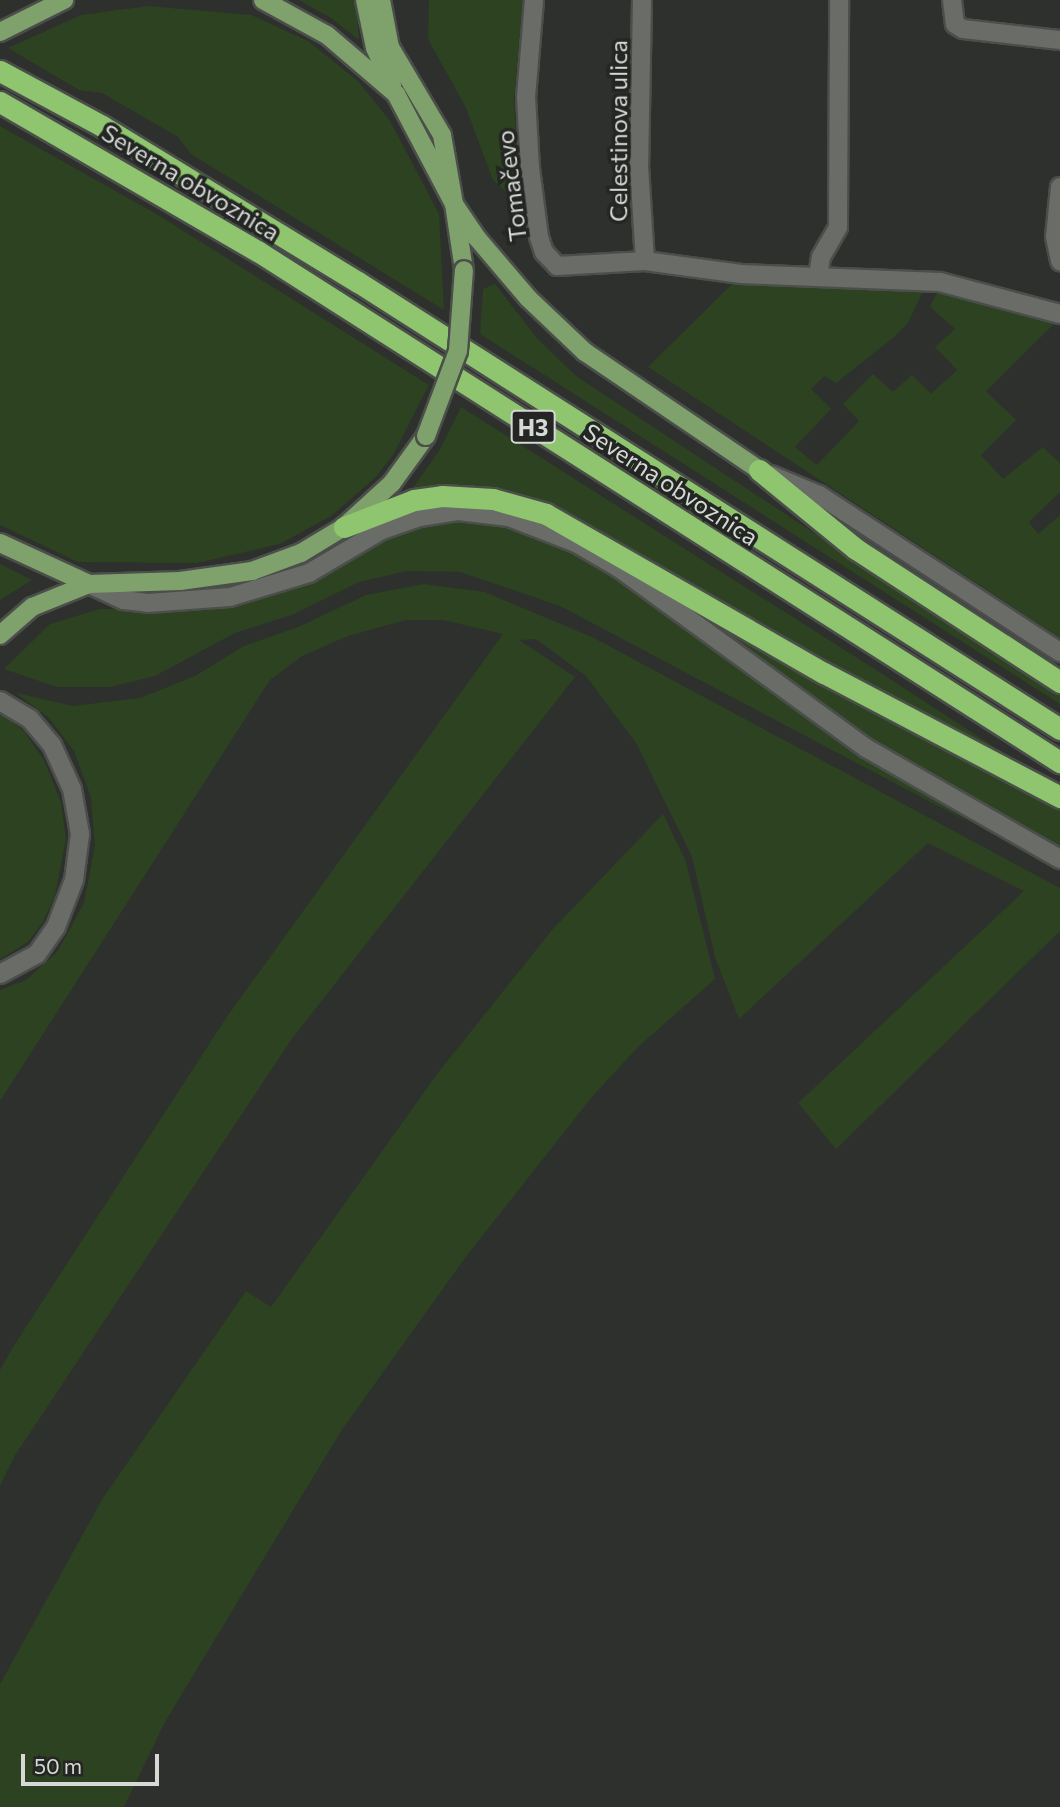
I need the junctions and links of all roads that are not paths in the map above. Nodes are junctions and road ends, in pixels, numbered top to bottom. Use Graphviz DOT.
graph roads {
  1 [pos="64,0"];
  2 [pos="263,0"];
  3 [pos="365,0"];
  4 [pos="381,0"];
  5 [pos="534,0"];
  6 [pos="642,0"];
  7 [pos="839,0"];
  8 [pos="952,0"];
  9 [pos="0,32"];
  10 [pos="1060,40"];
  11 [pos="0,71"];
  12 [pos="396,94"];
  13 [pos="0,102"];
  14 [pos="1060,187"];
  15 [pos="454,204"];
  16 [pos="645,261"];
  17 [pos="1060,261"];
  18 [pos="818,276"];
  19 [pos="1060,314"];
  20 [pos="759,470"];
  21 [pos="344,527"];
  22 [pos="0,543"];
  23 [pos="89,584"];
  24 [pos="0,635"];
  25 [pos="1060,652"];
  26 [pos="1060,682"];
  27 [pos="0,701"];
  28 [pos="1060,729"];
  29 [pos="1060,762"];
  30 [pos="1060,797"];
  31 [pos="1060,859"];
  32 [pos="0,974"];
  1 -- 9 [label="main road"];
  2 -- 12 [label="main road"];
  3 -- 12 [label="main road"];
  4 -- 15 [label="main road"];
  5 -- 16 [label="street, Tomačevo"];
  6 -- 16 [label="street, Celestinova ulica"];
  7 -- 18 [label="street"];
  8 -- 10 [label="street"];
  11 -- 28 [label="highway, Severna obvoznica / H3"];
  12 -- 15 [label="main road"];
  13 -- 29 [label="highway, Severna obvoznica / H3"];
  14 -- 17 [label="street"];
  15 -- 20 [label="main road"];
  15 -- 21 [label="main road, bridge"];
  16 -- 18 [label="street, Tomačevo"];
  18 -- 19 [label="street, Tomačevo"];
  20 -- 25 [label="street"];
  20 -- 26 [label="highway"];
  21 -- 23 [label="main road"];
  21 -- 30 [label="highway"];
  22 -- 23 [label="main road"];
  23 -- 24 [label="main road"];
  23 -- 31 [label="street"];
  27 -- 32 [label="street"];
}
